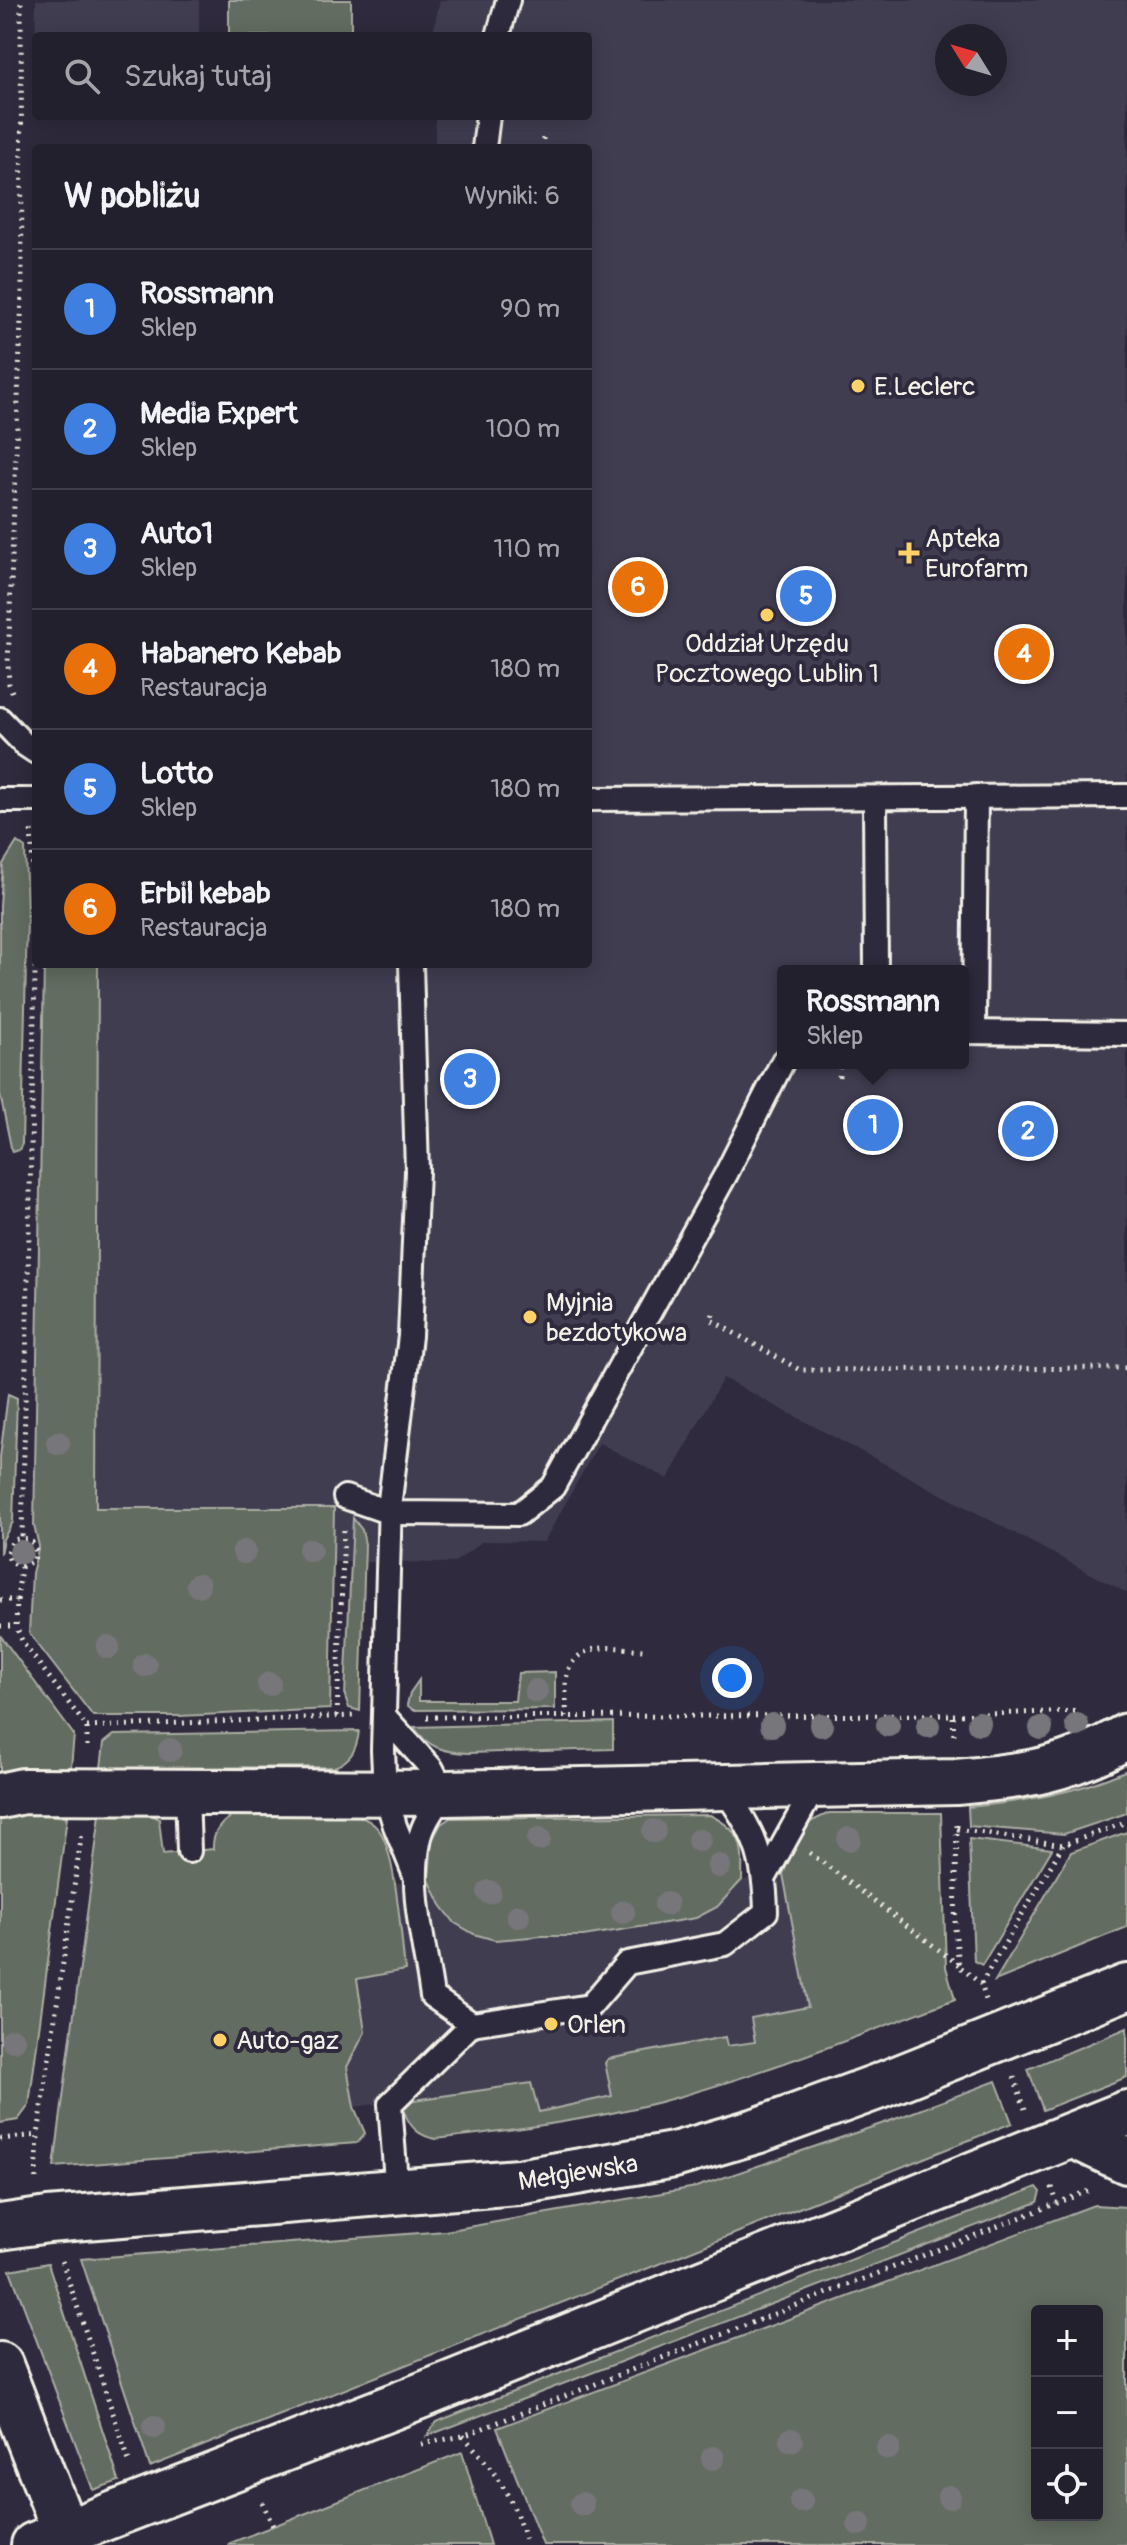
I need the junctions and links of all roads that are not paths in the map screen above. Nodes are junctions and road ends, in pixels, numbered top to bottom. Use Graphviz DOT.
graph roads {
  1 [pos="508,0"];
  2 [pos="499,32"];
  3 [pos="488,120"];
  4 [pos="484,144"];
  5 [pos="0,719"];
  6 [pos="32,749"];
  7 [pos="976,796"];
  8 [pos="1127,796"];
  9 [pos="592,799"];
  10 [pos="875,799"];
  11 [pos="0,800"];
  12 [pos="32,800"];
  13 [pos="876,965"];
  14 [pos="411,968"];
  15 [pos="969,1002"];
  16 [pos="969,1032"];
  17 [pos="1127,1034"];
  18 [pos="779,1069"];
  19 [pos="345,1497"];
  20 [pos="391,1513"];
  21 [pos="385,1717"];
  22 [pos="1127,1736"];
  23 [pos="818,1783"];
  24 [pos="721,1786"];
  25 [pos="187,1792"];
  26 [pos="385,1793"];
  27 [pos="444,1793"];
  28 [pos="0,1796"];
  29 [pos="189,1851"];
  30 [pos="415,1876"];
  31 [pos="765,1877"];
  32 [pos="1127,1987"];
  33 [pos="472,2024"];
  34 [pos="1127,2113"];
  35 [pos="1056,2141"];
  36 [pos="1113,2174"];
  37 [pos="397,2194"];
  38 [pos="0,2227"];
  39 [pos="0,2365"];
  40 [pos="56,2541"];
  1 -- 2 [label="lane"];
  3 -- 4 [label="lane"];
  5 -- 6 [label="lane"];
  7 -- 8 [label="lane"];
  7 -- 10 [label="lane"];
  7 -- 15 [label="lane"];
  9 -- 10 [label="lane"];
  10 -- 13 [label="lane"];
  11 -- 12 [label="lane"];
  14 -- 20 [label="lane"];
  16 -- 17 [label="lane"];
  18 -- 20 [label="lane"];
  19 -- 20 [label="lane"];
  20 -- 21 [label="lane"];
  21 -- 26 [label="lane"];
  21 -- 27 [label="lane"];
  22 -- 23 [label="main road"];
  23 -- 24 [label="main road"];
  23 -- 31 [label="lane"];
  24 -- 27 [label="main road"];
  24 -- 31 [label="lane"];
  25 -- 26 [label="main road"];
  25 -- 28 [label="main road"];
  25 -- 29 [label="lane"];
  26 -- 27 [label="main road"];
  26 -- 30 [label="lane"];
  27 -- 30 [label="lane"];
  30 -- 33 [label="lane"];
  31 -- 33 [label="lane"];
  32 -- 37 [label="main road, Mełgiewska"];
  33 -- 37 [label="lane"];
  34 -- 35 [label="main road"];
  35 -- 36 [label="main road"];
  35 -- 40 [label="main road"];
  37 -- 38 [label="main road, Mełgiewska"];
  39 -- 40 [label="main road"];
}
